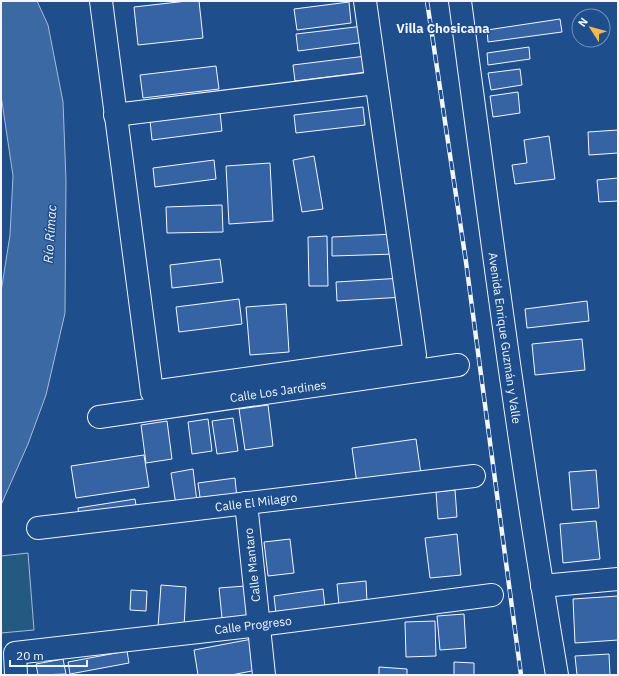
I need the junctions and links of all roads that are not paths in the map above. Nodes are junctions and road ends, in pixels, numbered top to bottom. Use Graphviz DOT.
graph roads {
  1 [pos="101,1"];
  2 [pos="365,1"];
  3 [pos="460,1"];
  4 [pos="376,83"];
  5 [pos="115,115"];
  6 [pos="458,365"];
  7 [pos="99,417"];
  8 [pos="474,476"];
  9 [pos="246,504"];
  10 [pos="38,528"];
  11 [pos="618,579"];
  12 [pos="542,586"];
  13 [pos="492,595"];
  14 [pos="259,625"];
  15 [pos="16,675"];
  16 [pos="264,675"];
  17 [pos="558,675"];
  1 -- 5 [label="street"];
  2 -- 4 [label="street"];
  3 -- 12 [label="street, Avenida Enrique Guzmán y Valle"];
  4 -- 5 [label="street"];
  4 -- 5 [label="street"];
  6 -- 7 [label="street, Calle Los Jardines"];
  8 -- 9 [label="street, Calle El Milagro"];
  9 -- 10 [label="street, Calle El Milagro"];
  9 -- 14 [label="street, Calle Mantaro"];
  11 -- 12 [label="street"];
  12 -- 17 [label="street, Avenida Enrique Guzmán y Valle"];
  13 -- 14 [label="street, Calle Progreso"];
  14 -- 15 [label="street, Calle Progreso"];
  14 -- 16 [label="street, Calle Mantaro"];
}
